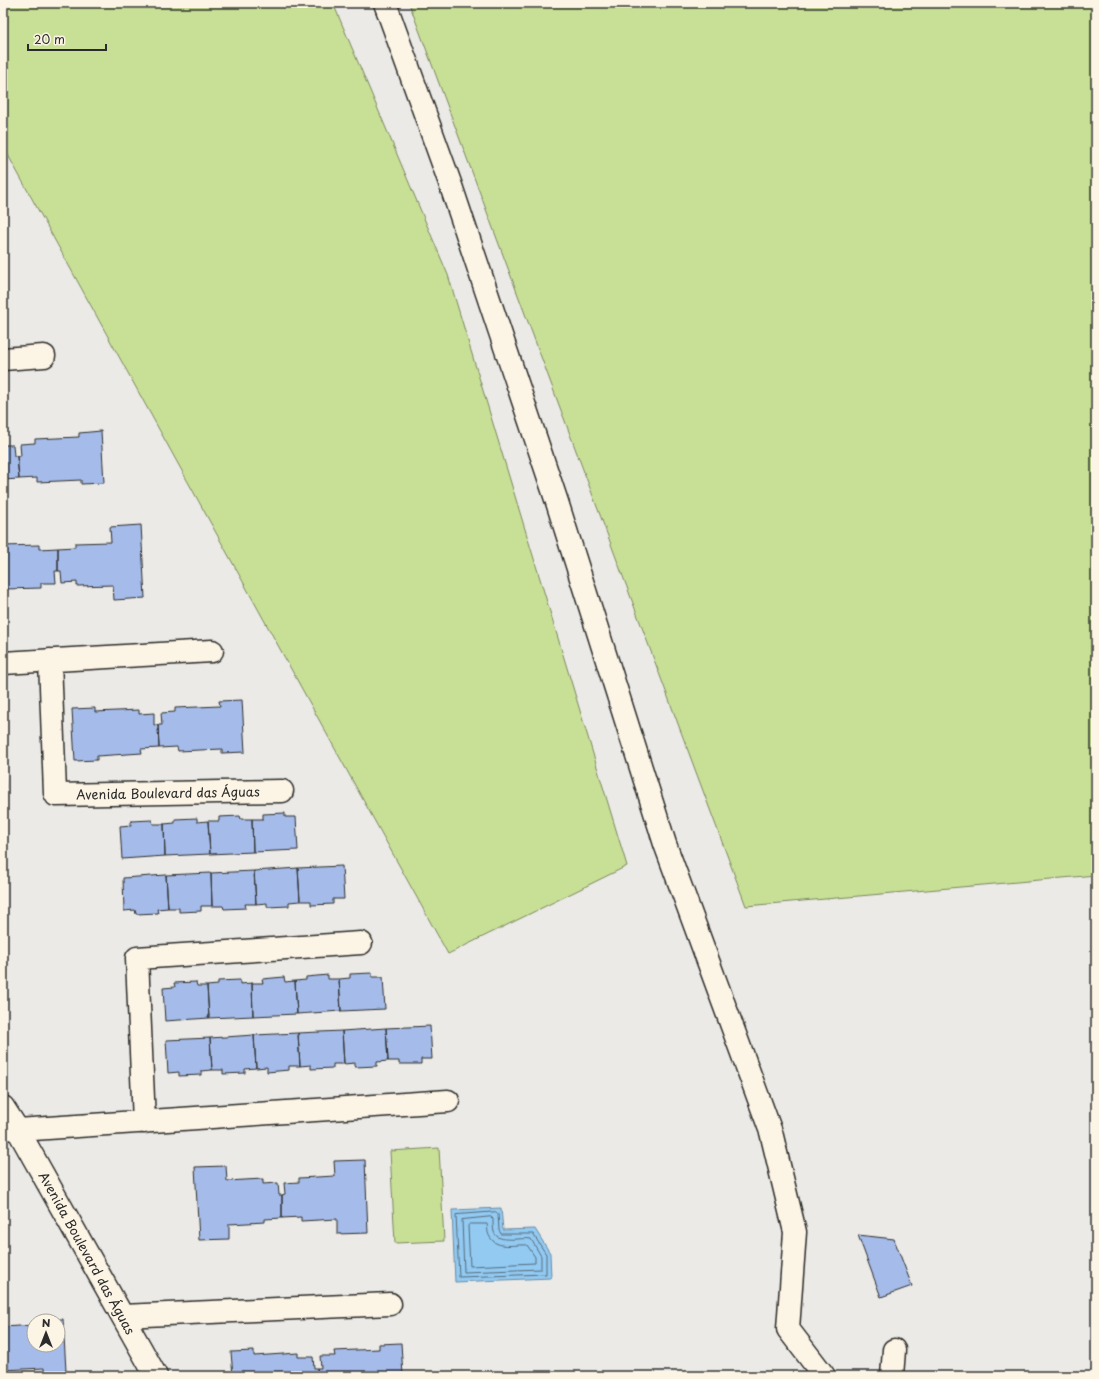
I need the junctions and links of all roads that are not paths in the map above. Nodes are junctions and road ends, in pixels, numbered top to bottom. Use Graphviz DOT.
graph roads {
  1 [pos="385,3"];
  2 [pos="44,356"];
  3 [pos="3,359"];
  4 [pos="212,651"];
  5 [pos="50,660"];
  6 [pos="3,663"];
  7 [pos="282,790"];
  8 [pos="361,943"];
  9 [pos="448,1101"];
  10 [pos="3,1107"];
  11 [pos="144,1122"];
  12 [pos="11,1128"];
  13 [pos="390,1304"];
  14 [pos="122,1316"];
  15 [pos="894,1350"];
  16 [pos="156,1376"];
  17 [pos="824,1376"];
  18 [pos="892,1376"];
  1 -- 17 [label="street"];
  2 -- 3 [label="street"];
  4 -- 5 [label="street"];
  5 -- 6 [label="street"];
  5 -- 7 [label="street, Avenida Boulevard das Águas"];
  8 -- 11 [label="street"];
  9 -- 11 [label="street"];
  10 -- 12 [label="street, Avenida Boulevard das Águas"];
  11 -- 12 [label="street"];
  12 -- 14 [label="street, Avenida Boulevard das Águas"];
  13 -- 14 [label="street"];
  14 -- 16 [label="street, Avenida Boulevard das Águas"];
  15 -- 18 [label="street"];
}
